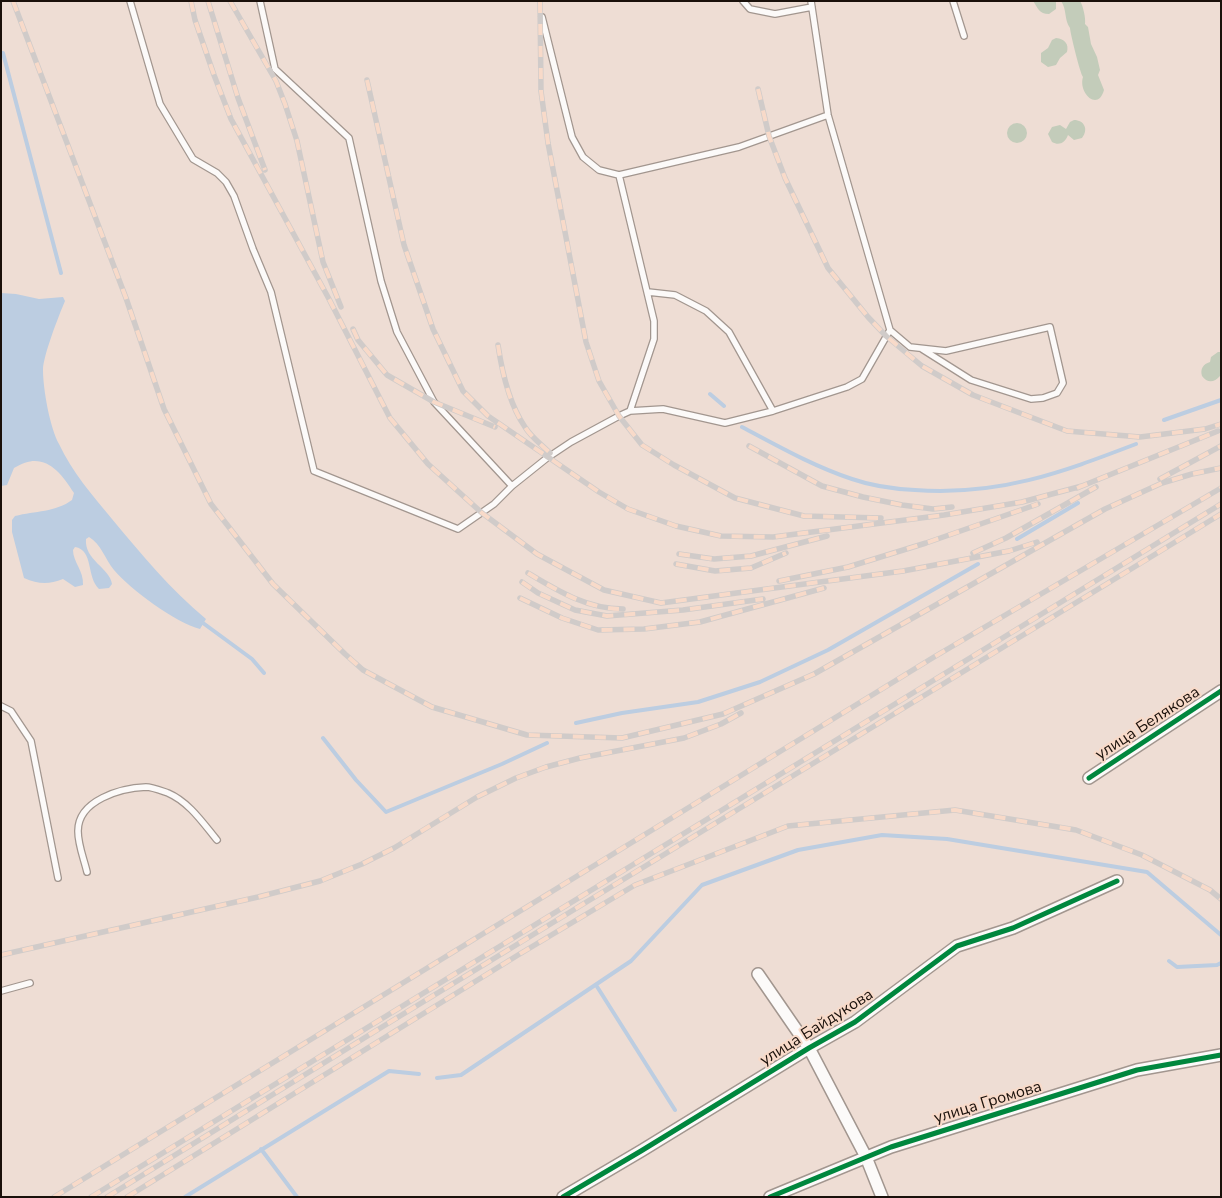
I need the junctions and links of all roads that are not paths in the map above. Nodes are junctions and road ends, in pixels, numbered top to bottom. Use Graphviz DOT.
graph roads {
  1 [pos="130,1"];
  2 [pos="260,1"];
  3 [pos="743,1"];
  4 [pos="953,1"];
  5 [pos="811,4"];
  6 [pos="542,17"];
  7 [pos="964,36"];
  8 [pos="828,115"];
  9 [pos="619,176"];
  10 [pos="648,292"];
  11 [pos="890,330"];
  12 [pos="922,348"];
  13 [pos="630,411"];
  14 [pos="773,412"];
  15 [pos="512,486"];
  16 [pos="1221,692"];
  17 [pos="1,706"];
  18 [pos="1089,778"];
  19 [pos="217,840"];
  20 [pos="87,872"];
  21 [pos="58,878"];
  22 [pos="1117,881"];
  23 [pos="758,974"];
  24 [pos="30,983"];
  25 [pos="1,991"];
  26 [pos="810,1048"];
  27 [pos="1221,1055"];
  28 [pos="866,1157"];
  29 [pos="563,1197"];
  30 [pos="770,1197"];
  31 [pos="882,1197"];
  1 -- 15 [label="lane"];
  2 -- 15 [label="lane"];
  3 -- 5 [label="lane"];
  4 -- 7 [label="lane"];
  5 -- 8 [label="lane"];
  6 -- 9 [label="lane"];
  8 -- 9 [label="lane"];
  8 -- 11 [label="lane"];
  9 -- 10 [label="lane"];
  10 -- 13 [label="lane"];
  10 -- 14 [label="lane"];
  11 -- 12 [label="lane"];
  11 -- 14 [label="lane"];
  12 -- 12 [label="lane"];
  13 -- 14 [label="lane"];
  13 -- 15 [label="lane"];
  16 -- 18 [label="street, улица Белякова"];
  17 -- 21 [label="lane"];
  19 -- 20 [label="lane"];
  22 -- 26 [label="street, улица Байдукова"];
  23 -- 26 [label="street"];
  24 -- 25 [label="lane"];
  26 -- 28 [label="street"];
  26 -- 29 [label="street, улица Байдукова"];
  27 -- 28 [label="street, улица Громова"];
  28 -- 30 [label="street, улица Громова"];
  28 -- 31 [label="street"];
}
